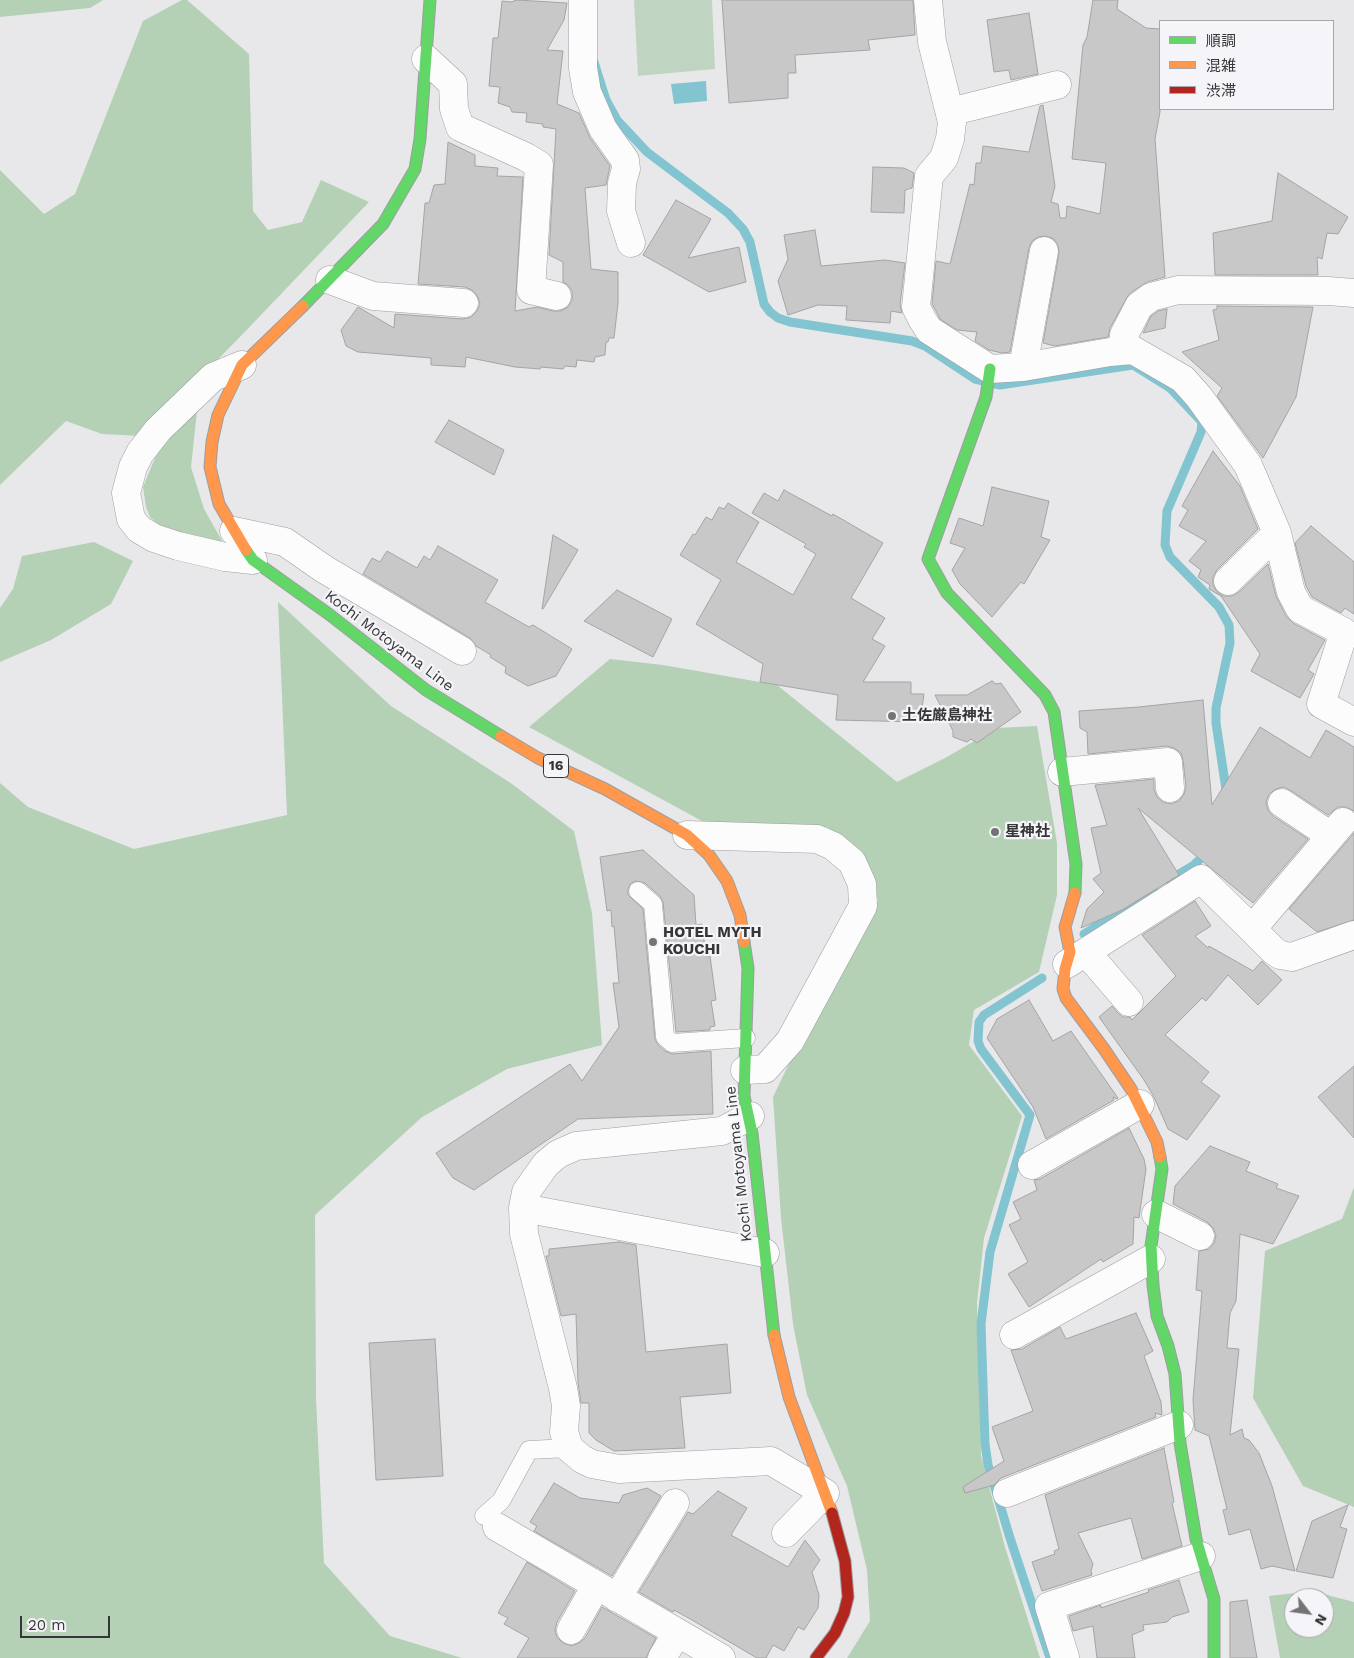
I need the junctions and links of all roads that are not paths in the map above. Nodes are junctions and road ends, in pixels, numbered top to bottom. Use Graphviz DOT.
graph roads {
  1 [pos="430,0"];
  2 [pos="583,0"];
  3 [pos="928,0"];
  4 [pos="426,58"];
  5 [pos="1057,84"];
  6 [pos="950,112"];
  7 [pos="631,243"];
  8 [pos="1044,251"];
  9 [pos="330,280"];
  10 [pos="1354,293"];
  11 [pos="557,296"];
  12 [pos="464,303"];
  13 [pos="1122,351"];
  14 [pos="242,365"];
  15 [pos="1023,367"];
  16 [pos="990,369"];
  17 [pos="234,531"];
  18 [pos="1277,533"];
  19 [pos="253,560"];
  20 [pos="1228,581"];
  21 [pos="462,651"];
  22 [pos="1354,722"];
  23 [pos="1062,772"];
  24 [pos="1170,788"];
  25 [pos="1282,803"];
  26 [pos="687,835"];
  27 [pos="638,891"];
  28 [pos="1252,929"];
  29 [pos="1354,936"];
  30 [pos="1077,958"];
  31 [pos="1129,1002"];
  32 [pos="746,1038"];
  33 [pos="745,1070"];
  34 [pos="1140,1104"];
  35 [pos="750,1116"];
  36 [pos="1032,1165"];
  37 [pos="522,1208"];
  38 [pos="1156,1214"];
  39 [pos="1200,1236"];
  40 [pos="765,1253"];
  41 [pos="1151,1259"];
  42 [pos="1014,1334"];
  43 [pos="1179,1425"];
  44 [pos="569,1448"];
  45 [pos="825,1492"];
  46 [pos="1007,1493"];
  47 [pos="675,1503"];
  48 [pos="490,1522"];
  49 [pos="786,1534"];
  50 [pos="1201,1556"];
  51 [pos="607,1592"];
  52 [pos="571,1630"];
  53 [pos="677,1633"];
  54 [pos="1066,1657"];
  55 [pos="662,1658"];
  56 [pos="721,1658"];
  57 [pos="816,1658"];
  58 [pos="1214,1658"];
  1 -- 4 [label="main road, Kochi Motoyama Line / 16"];
  2 -- 7 [label="street"];
  3 -- 6 [label="street"];
  4 -- 9 [label="main road, Kochi Motoyama Line / 16"];
  4 -- 11 [label="street"];
  5 -- 6 [label="street"];
  6 -- 16 [label="street"];
  8 -- 15 [label="street"];
  9 -- 12 [label="street"];
  9 -- 14 [label="main road, Kochi Motoyama Line / 16"];
  10 -- 13 [label="street"];
  13 -- 15 [label="street"];
  13 -- 18 [label="street"];
  14 -- 17 [label="main road, Kochi Motoyama Line / 16"];
  14 -- 19 [label="street"];
  15 -- 16 [label="street"];
  16 -- 23 [label="main road"];
  17 -- 19 [label="main road, Kochi Motoyama Line / 16"];
  17 -- 21 [label="street"];
  18 -- 20 [label="street"];
  18 -- 22 [label="street"];
  19 -- 26 [label="main road, Kochi Motoyama Line / 16"];
  23 -- 24 [label="street"];
  23 -- 30 [label="main road"];
  25 -- 28 [label="street"];
  26 -- 32 [label="main road, Kochi Motoyama Line / 16"];
  26 -- 33 [label="street"];
  27 -- 32 [label="lane"];
  28 -- 29 [label="street"];
  28 -- 30 [label="street"];
  30 -- 31 [label="street"];
  30 -- 34 [label="main road"];
  32 -- 33 [label="main road, Kochi Motoyama Line / 16"];
  33 -- 35 [label="main road, Kochi Motoyama Line / 16"];
  34 -- 36 [label="street"];
  34 -- 38 [label="main road"];
  35 -- 37 [label="street"];
  35 -- 40 [label="main road, Kochi Motoyama Line / 16"];
  37 -- 40 [label="street"];
  37 -- 44 [label="street"];
  38 -- 39 [label="street"];
  38 -- 41 [label="main road"];
  40 -- 45 [label="main road, Kochi Motoyama Line / 16"];
  41 -- 42 [label="street"];
  41 -- 43 [label="main road"];
  43 -- 46 [label="street"];
  43 -- 50 [label="main road"];
  44 -- 45 [label="street"];
  44 -- 48 [label="lane"];
  45 -- 49 [label="street"];
  45 -- 57 [label="main road, Kochi Motoyama Line / 16"];
  47 -- 51 [label="street"];
  48 -- 51 [label="street"];
  50 -- 54 [label="street"];
  50 -- 58 [label="main road"];
  51 -- 52 [label="street"];
  51 -- 53 [label="street"];
  53 -- 55 [label="street"];
  53 -- 56 [label="street"];
}
